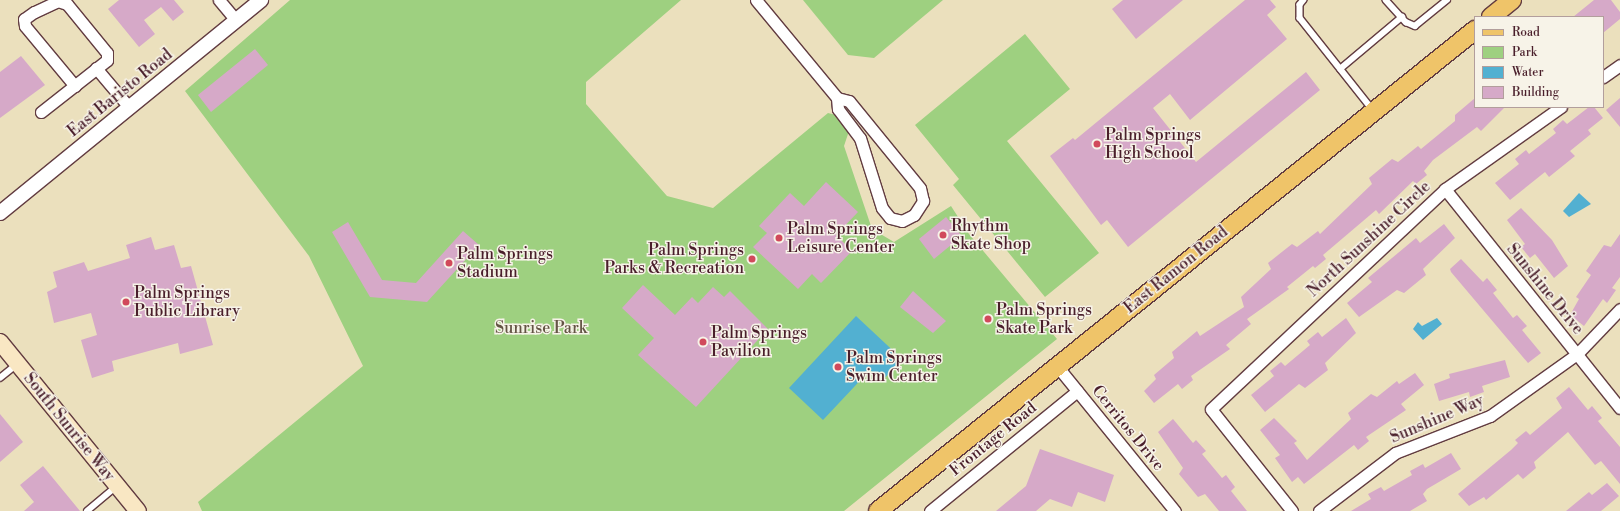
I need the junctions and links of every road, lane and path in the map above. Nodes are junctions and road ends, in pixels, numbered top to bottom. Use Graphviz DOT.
graph roads {
  1 [pos="220,0"];
  2 [pos="261,0"];
  3 [pos="756,0"];
  4 [pos="1304,0"];
  5 [pos="1386,0"];
  6 [pos="1447,0"];
  7 [pos="1512,0"];
  8 [pos="1492,16"];
  9 [pos="1402,17"];
  10 [pos="236,20"];
  11 [pos="1474,31"];
  12 [pos="1620,65"];
  13 [pos="96,68"];
  14 [pos="1340,69"];
  15 [pos="1604,76"];
  16 [pos="75,86"];
  17 [pos="837,98"];
  18 [pos="129,107"];
  19 [pos="1560,108"];
  20 [pos="41,112"];
  21 [pos="1374,112"];
  22 [pos="1445,189"];
  23 [pos="0,213"];
  24 [pos="1620,309"];
  25 [pos="0,342"];
  26 [pos="1577,354"];
  27 [pos="17,364"];
  28 [pos="1057,366"];
  29 [pos="0,378"];
  30 [pos="1077,391"];
  31 [pos="1620,408"];
  32 [pos="117,486"];
  33 [pos="87,511"];
  34 [pos="138,511"];
  35 [pos="878,511"];
  36 [pos="930,511"];
  37 [pos="1175,511"];
  38 [pos="1292,511"];
  39 [pos="1319,511"];
  1 -- 10 [label="street"];
  2 -- 10 [label="street, East Baristo Road"];
  3 -- 17 [label="street"];
  4 -- 14 [label="lane"];
  5 -- 9 [label="lane"];
  6 -- 9 [label="lane"];
  7 -- 8 [label="main road"];
  9 -- 14 [label="lane"];
  10 -- 18 [label="street, East Baristo Road"];
  11 -- 21 [label="main road, East Ramon Road"];
  12 -- 15 [label="street"];
  13 -- 16 [label="street"];
  13 -- 16 [label="street"];
  13 -- 18 [label="street"];
  14 -- 21 [label="lane"];
  16 -- 20 [label="street"];
  17 -- 17 [label="street"];
  18 -- 23 [label="street, East Baristo Road"];
  19 -- 22 [label="street, North Sunshine Circle"];
  21 -- 28 [label="main road, East Ramon Road"];
  22 -- 26 [label="street, Sunshine Drive"];
  22 -- 38 [label="street, North Sunshine Circle"];
  24 -- 26 [label="street, Sunshine Way"];
  25 -- 27 [label="main road, South Sunrise Way"];
  26 -- 31 [label="street, Sunshine Drive"];
  26 -- 39 [label="street, Sunshine Way"];
  27 -- 29 [label="lane"];
  27 -- 32 [label="main road, South Sunrise Way"];
  28 -- 30 [label="street, Cerritos Drive"];
  28 -- 35 [label="main road, East Ramon Road"];
  30 -- 36 [label="street, Frontage Road"];
  30 -- 37 [label="street, Cerritos Drive"];
  32 -- 33 [label="lane"];
  32 -- 34 [label="main road, South Sunrise Way"];
}
